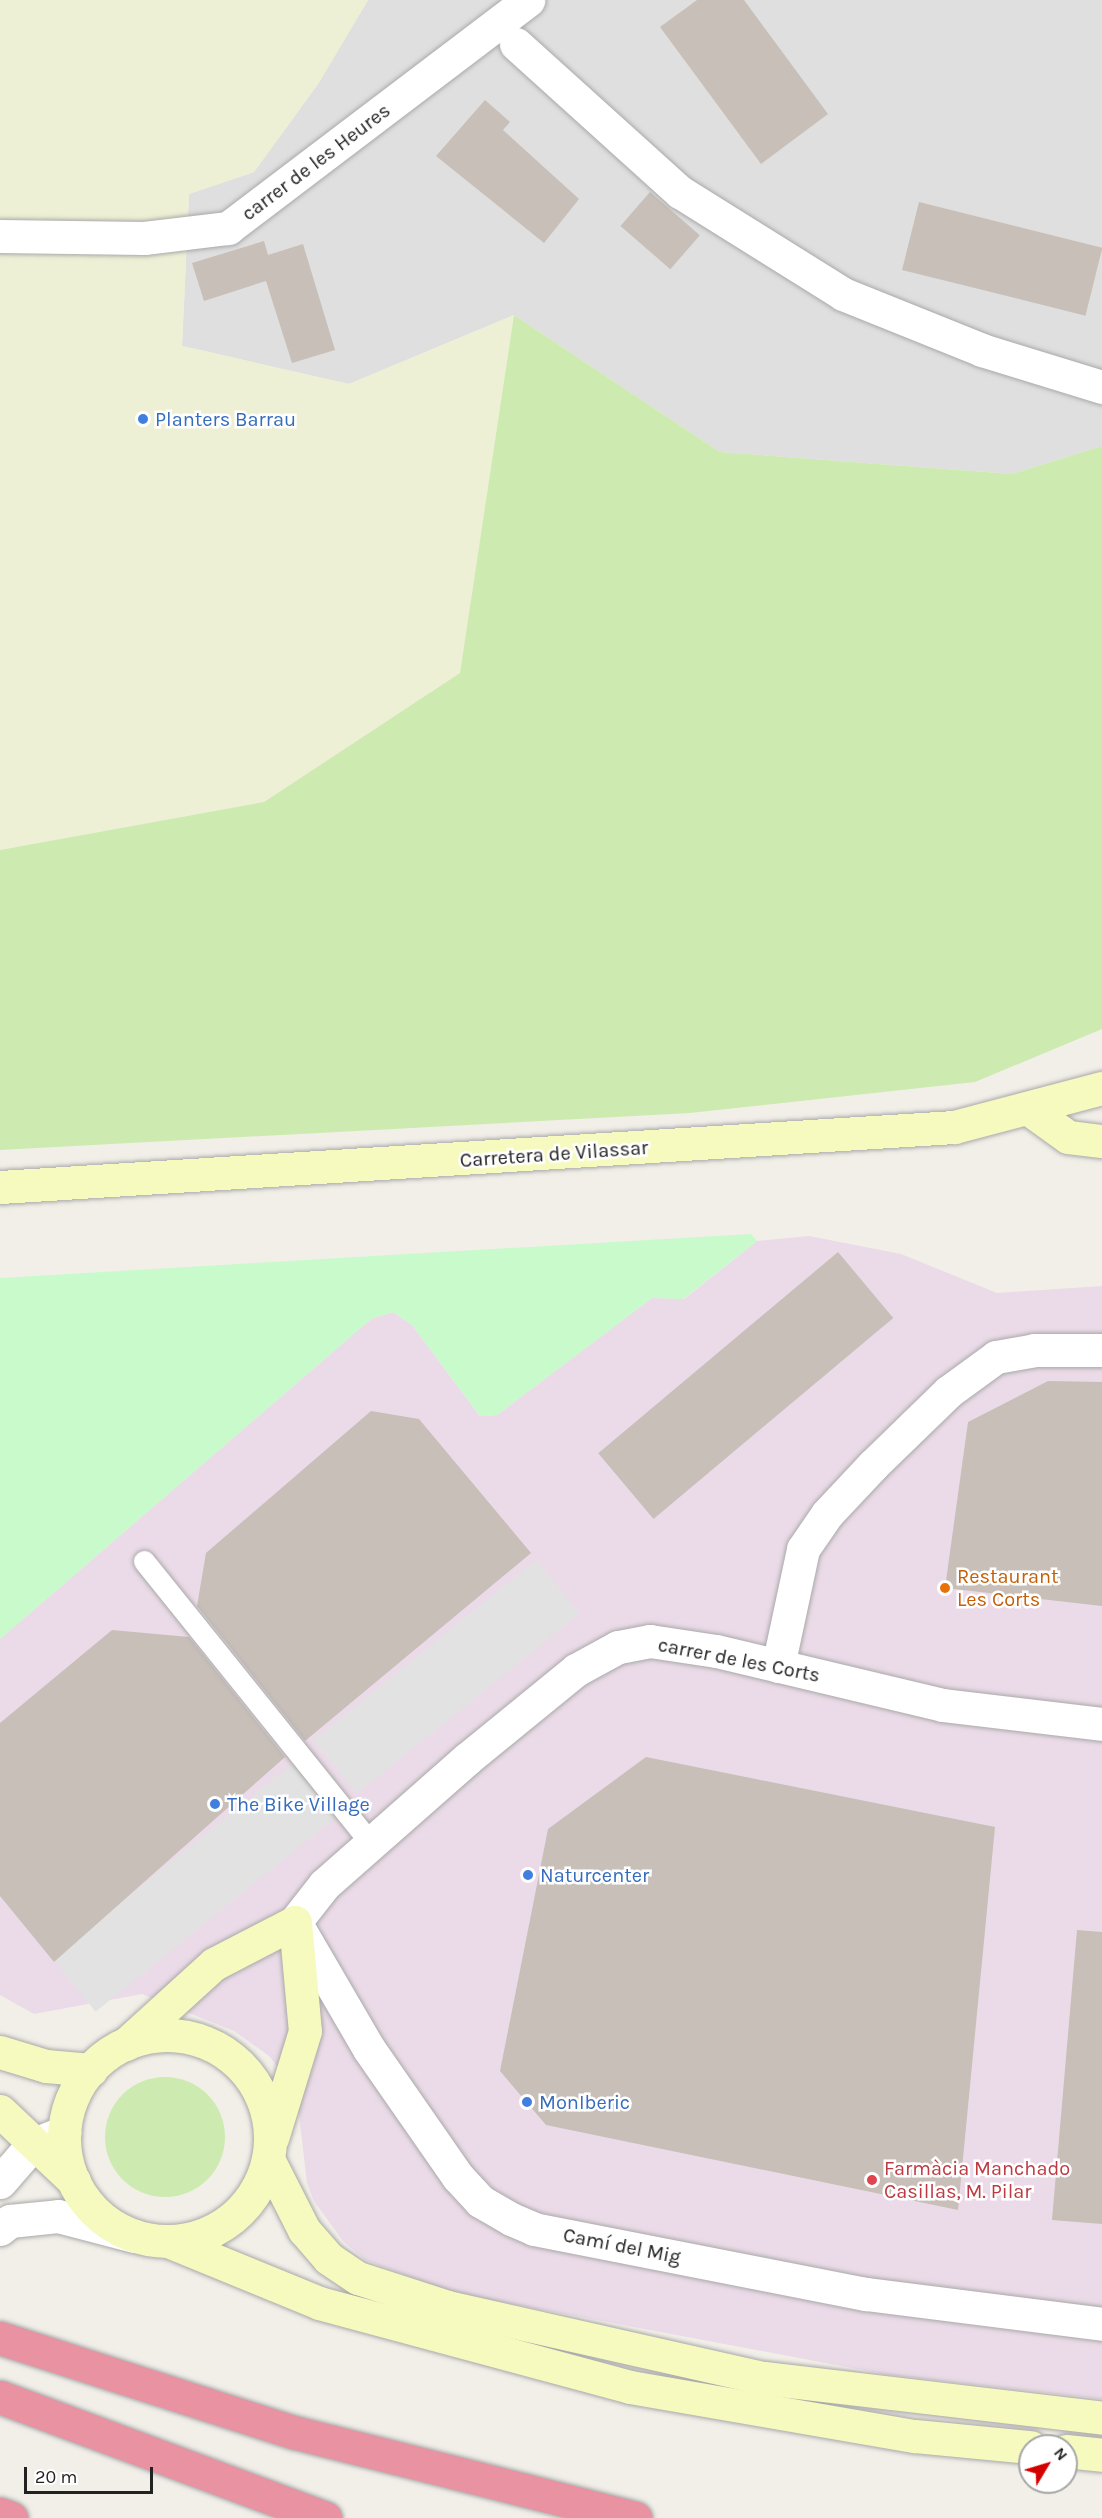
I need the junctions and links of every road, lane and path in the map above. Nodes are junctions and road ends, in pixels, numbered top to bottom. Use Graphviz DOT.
graph roads {
  1 [pos="528,0"];
  2 [pos="516,44"];
  3 [pos="0,236"];
  4 [pos="1102,387"];
  5 [pos="1102,1088"];
  6 [pos="1029,1109"];
  7 [pos="1102,1141"];
  8 [pos="0,1187"];
  9 [pos="1102,1350"];
  10 [pos="144,1561"];
  11 [pos="778,1666"];
  12 [pos="1102,1724"];
  13 [pos="371,1843"];
  14 [pos="295,1922"];
  15 [pos="126,2044"];
  16 [pos="0,2052"];
  17 [pos="91,2070"];
  18 [pos="0,2112"];
  19 [pos="65,2132"];
  20 [pos="32,2145"];
  21 [pos="269,2151"];
  22 [pos="74,2181"];
  23 [pos="0,2182"];
  24 [pos="0,2229"];
  25 [pos="134,2236"];
  26 [pos="168,2241"];
  27 [pos="1102,2324"];
  28 [pos="0,2338"];
  29 [pos="0,2397"];
  30 [pos="1102,2418"];
  31 [pos="1018,2445"];
  32 [pos="1078,2452"];
  33 [pos="1102,2455"];
  34 [pos="0,2514"];
  35 [pos="11,2518"];
  36 [pos="325,2518"];
  37 [pos="635,2518"];
  1 -- 3 [label="street, carrer de les Heures"];
  2 -- 4 [label="street"];
  5 -- 6 [label="street, Carretera de Vilassar"];
  6 -- 7 [label="street"];
  6 -- 8 [label="street, Carretera de Vilassar"];
  9 -- 11 [label="street"];
  10 -- 13 [label="lane"];
  11 -- 12 [label="street, carrer de les Corts"];
  11 -- 13 [label="street, carrer de les Corts"];
  13 -- 14 [label="street, carrer de les Corts"];
  14 -- 15 [label="street"];
  14 -- 21 [label="street"];
  14 -- 27 [label="street, Camí del Mig"];
  15 -- 17 [label="street"];
  15 -- 21 [label="street"];
  16 -- 17 [label="street"];
  17 -- 19 [label="street"];
  18 -- 20 [label="street"];
  19 -- 20 [label="street"];
  19 -- 22 [label="street"];
  20 -- 22 [label="street"];
  20 -- 23 [label="street"];
  21 -- 26 [label="street"];
  21 -- 30 [label="street"];
  22 -- 25 [label="street"];
  24 -- 25 [label="street"];
  25 -- 26 [label="street"];
  26 -- 31 [label="street"];
  28 -- 37 [label="highway"];
  29 -- 36 [label="highway"];
  32 -- 33 [label="street"];
  34 -- 35 [label="highway"];
}
